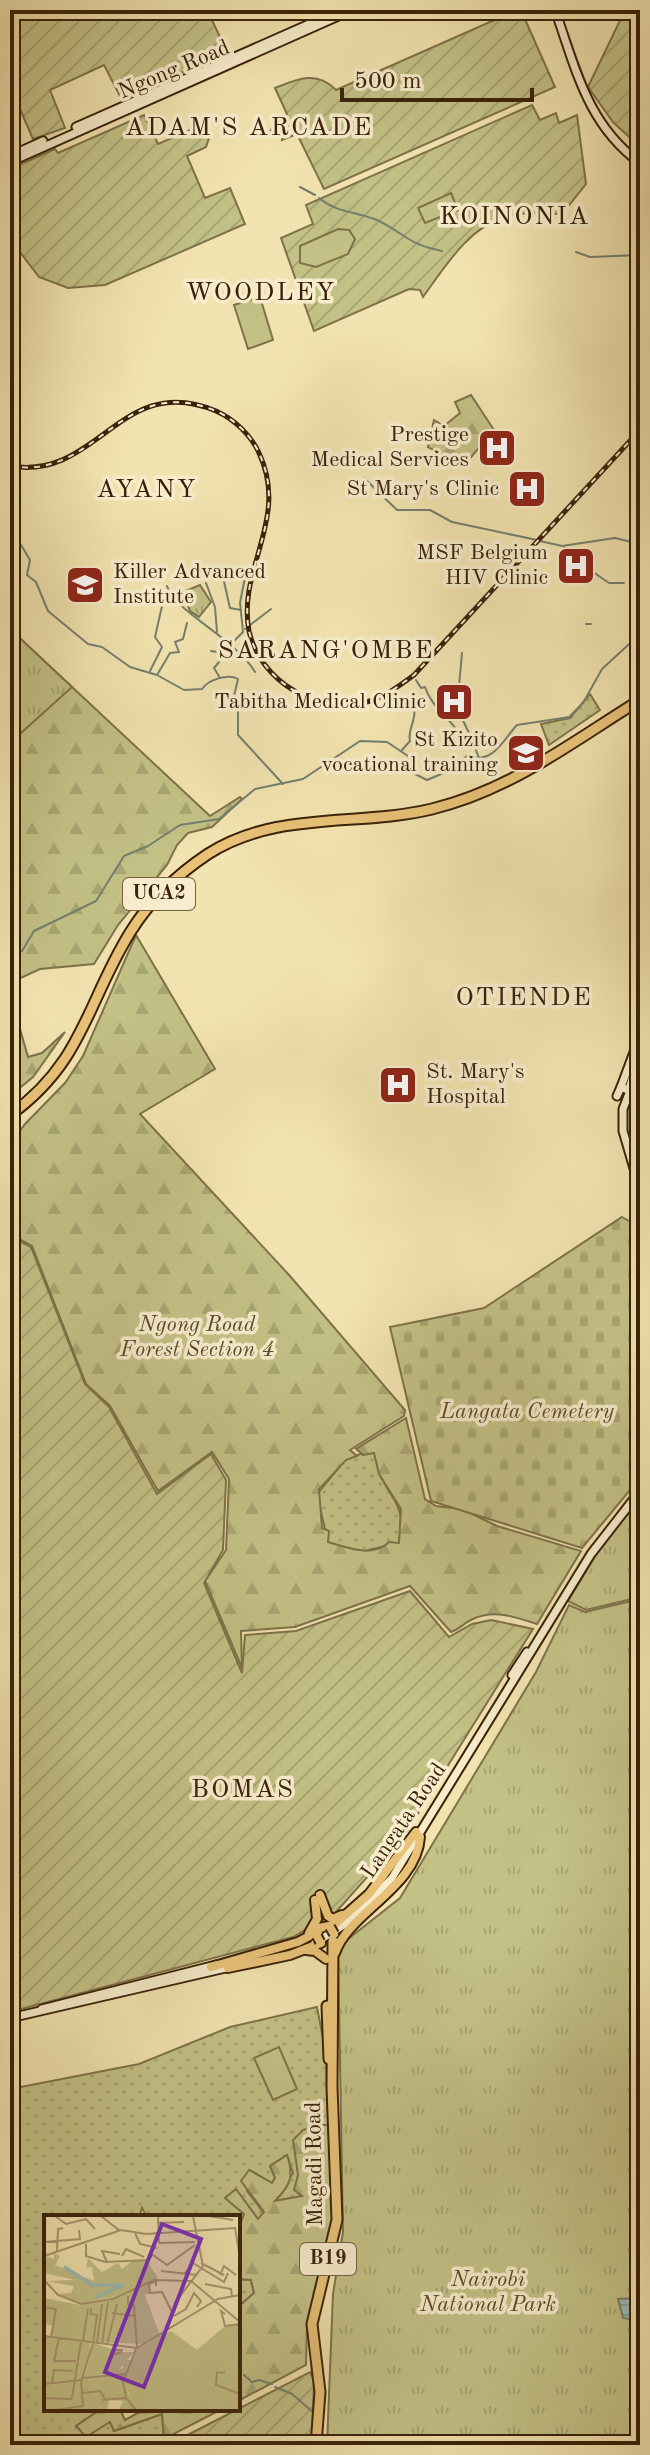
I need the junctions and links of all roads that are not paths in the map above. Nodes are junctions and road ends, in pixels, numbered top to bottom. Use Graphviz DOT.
graph roads {
  1 [pos="342,10"];
  2 [pos="352,10"];
  3 [pos="557,10"];
  4 [pos="10,156"];
  5 [pos="640,161"];
  6 [pos="10,162"];
  7 [pos="640,698"];
  8 [pos="640,1036"];
  9 [pos="640,1052"];
  10 [pos="625,1088"];
  11 [pos="620,1098"];
  12 [pos="10,1112"];
  13 [pos="640,1189"];
  14 [pos="640,1198"];
  15 [pos="640,1484"];
  16 [pos="640,1491"];
  17 [pos="419,1834"];
  18 [pos="377,1885"];
  19 [pos="333,1932"];
  20 [pos="318,1939"];
  21 [pos="306,1950"];
  22 [pos="241,1956"];
  23 [pos="326,1959"];
  24 [pos="211,1967"];
  25 [pos="228,1968"];
  26 [pos="25,2015"];
  27 [pos="10,2018"];
  28 [pos="333,2018"];
  29 [pos="331,2040"];
  30 [pos="316,2445"];
  1 -- 4 [label="main road, Ngong Road"];
  2 -- 6 [label="main road, Ngong Road"];
  3 -- 5 [label="main road"];
  7 -- 12 [label="highway, UCA2"];
  8 -- 10 [label="main road"];
  9 -- 10 [label="main road"];
  10 -- 11 [label="main road"];
  11 -- 13 [label="main road"];
  11 -- 14 [label="main road"];
  15 -- 17 [label="main road, Langata Road"];
  16 -- 17 [label="main road, Langata Road"];
  17 -- 18 [label="main road"];
  17 -- 19 [label="main road, Langata Road"];
  17 -- 19 [label="main road"];
  17 -- 25 [label="main road, Langata Road"];
  17 -- 28 [label="main road"];
  18 -- 19 [label="main road"];
  18 -- 22 [label="main road"];
  19 -- 20 [label="main road"];
  19 -- 20 [label="main road"];
  19 -- 28 [label="highway, Magadi Road / B19"];
  20 -- 21 [label="main road"];
  20 -- 22 [label="main road"];
  20 -- 23 [label="highway, Magadi Road / B19"];
  20 -- 24 [label="main road, Langata Road"];
  21 -- 23 [label="main road"];
  21 -- 25 [label="main road"];
  22 -- 24 [label="main road"];
  23 -- 29 [label="highway, Magadi Road / B19"];
  24 -- 26 [label="main road, Langata Road"];
  25 -- 26 [label="main road, Langata Road"];
  26 -- 27 [label="main road, Langata Road"];
  28 -- 29 [label="highway, Magadi Road / B19"];
  29 -- 30 [label="highway, Magadi Road / B19"];
}
